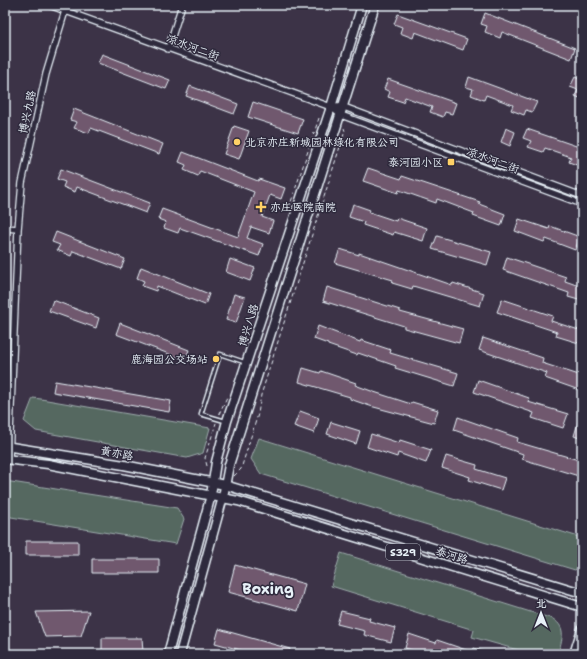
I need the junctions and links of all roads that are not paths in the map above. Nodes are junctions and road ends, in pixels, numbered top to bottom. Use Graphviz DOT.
graph roads {
  1 [pos="49,5"];
  2 [pos="182,5"];
  3 [pos="362,5"];
  4 [pos="375,5"];
  5 [pos="65,11"];
  6 [pos="168,49"];
  7 [pos="331,107"];
  8 [pos="344,107"];
  9 [pos="341,115"];
  10 [pos="582,196"];
  11 [pos="582,204"];
  12 [pos="5,228"];
  13 [pos="18,229"];
  14 [pos="248,363"];
  15 [pos="227,422"];
  16 [pos="7,446"];
  17 [pos="7,459"];
  18 [pos="212,483"];
  19 [pos="225,485"];
  20 [pos="211,495"];
  21 [pos="223,497"];
  22 [pos="582,593"];
  23 [pos="582,608"];
  24 [pos="582,629"];
  25 [pos="168,654"];
  26 [pos="180,654"];
  27 [pos="574,654"];
  1 -- 5 [label="street, 凉水河二街"];
  2 -- 6 [label="street"];
  3 -- 7 [label="main road, 博兴八路"];
  4 -- 8 [label="main road"];
  5 -- 6 [label="street, 凉水河二街"];
  5 -- 13 [label="street, 博兴九路"];
  6 -- 7 [label="street, 凉水河二街"];
  7 -- 8 [label="street, 凉水河二街"];
  7 -- 9 [label="street, 凉水河二街"];
  7 -- 14 [label="main road, 博兴八路"];
  8 -- 9 [label="main road"];
  8 -- 10 [label="street, 凉水河二街"];
  9 -- 11 [label="street, 凉水河二街"];
  9 -- 19 [label="main road"];
  12 -- 13 [label="street"];
  13 -- 16 [label="street, 博兴九路"];
  14 -- 15 [label="main road, 博兴八路"];
  14 -- 15 [label="lane"];
  15 -- 18 [label="main road, 博兴八路"];
  16 -- 17 [label="street, 博兴九路"];
  16 -- 18 [label="main road, 黄亦路 / S329"];
  17 -- 20 [label="main road, S329"];
  18 -- 19 [label="main road, 黄亦路 / S329"];
  18 -- 20 [label="main road, 博兴八路"];
  19 -- 21 [label="main road"];
  19 -- 22 [label="main road, 泰河路 / S329"];
  20 -- 21 [label="main road, S329"];
  20 -- 25 [label="main road, 博兴八路"];
  21 -- 23 [label="main road, 泰河路 / S329"];
  21 -- 26 [label="main road"];
  24 -- 27 [label="main road"];
}
